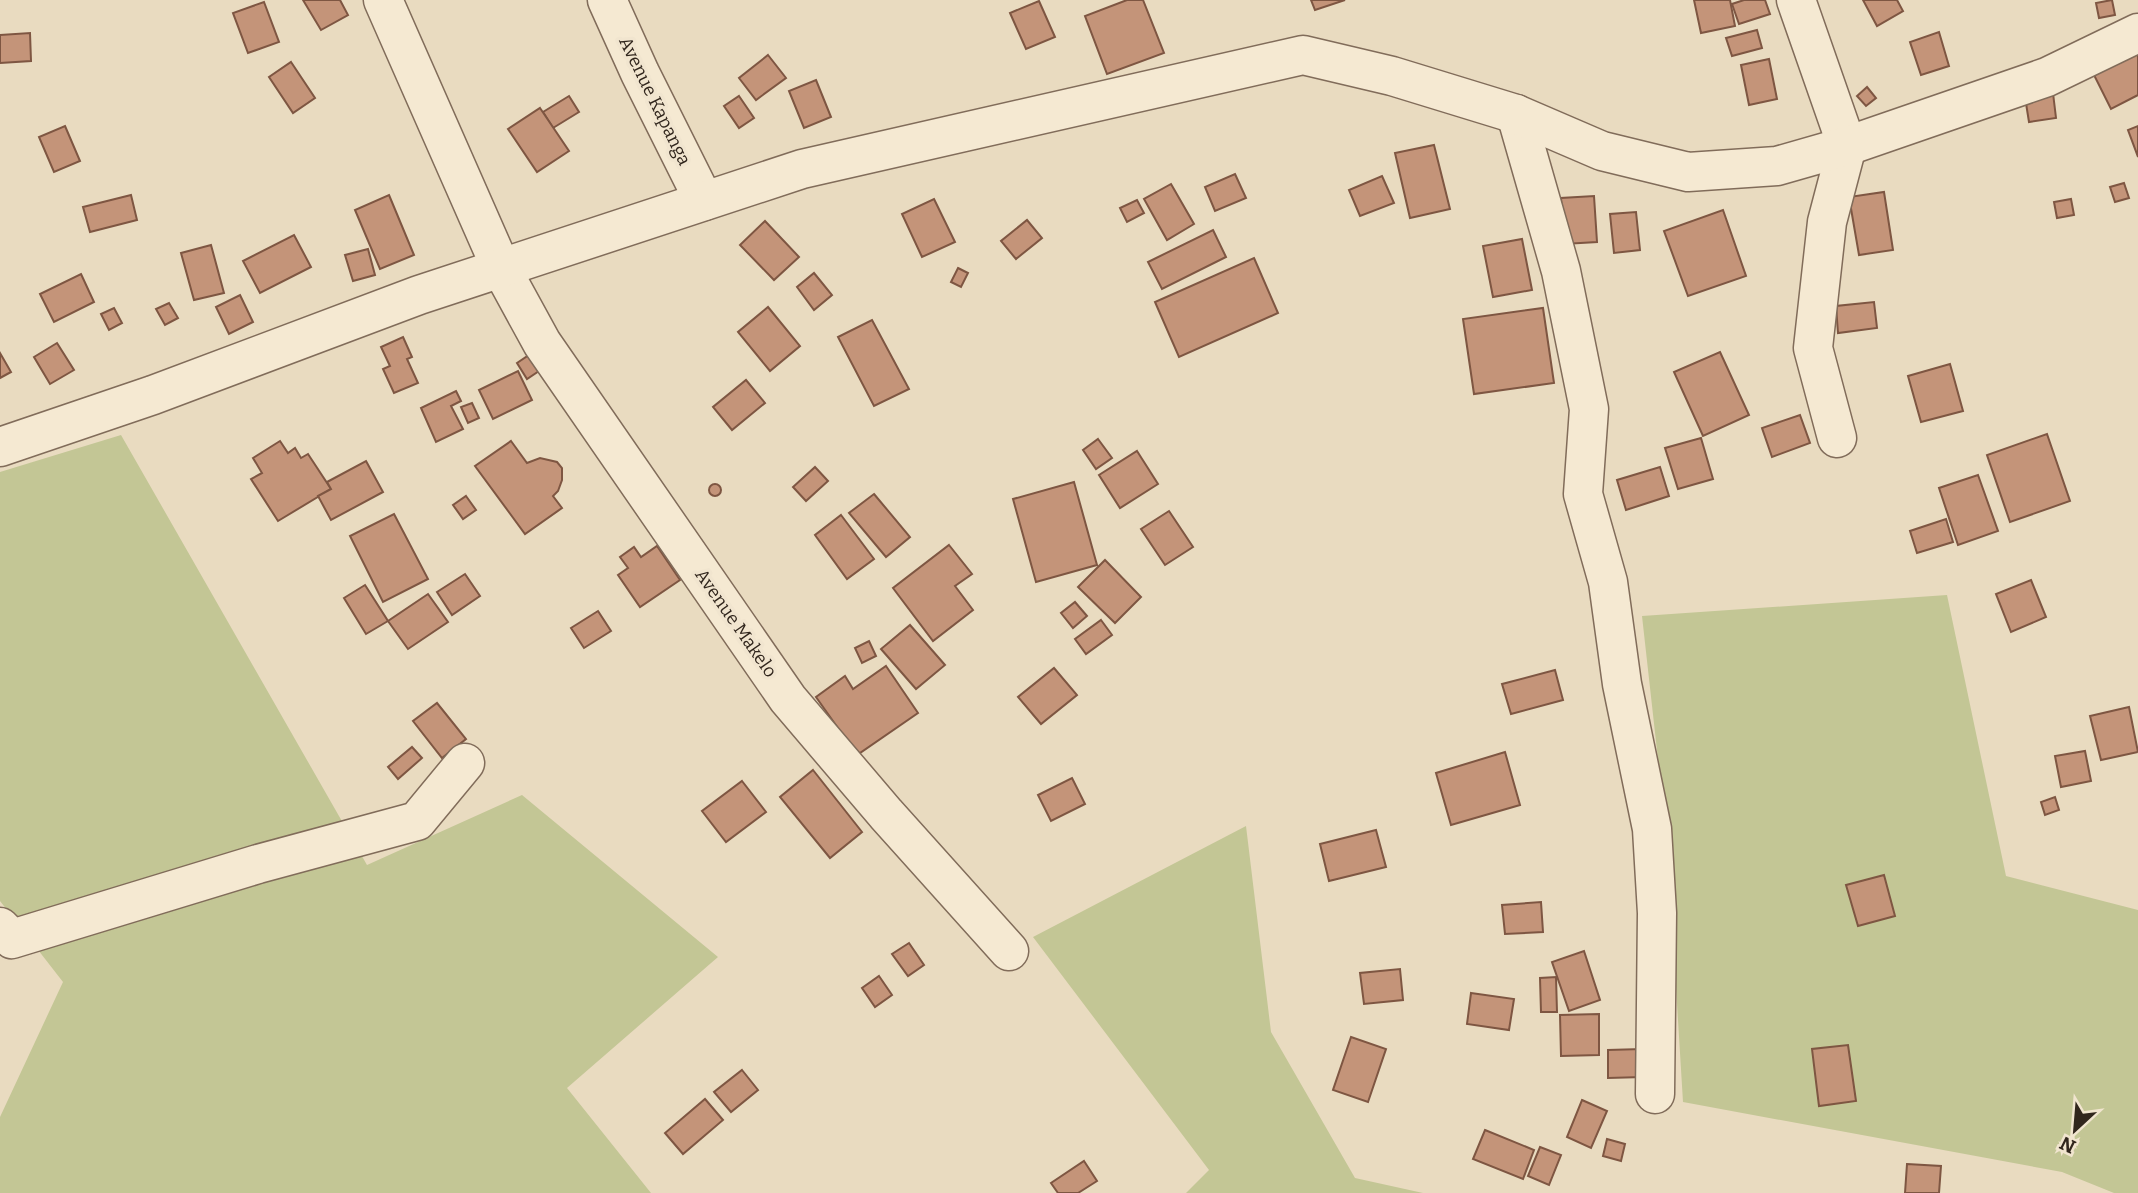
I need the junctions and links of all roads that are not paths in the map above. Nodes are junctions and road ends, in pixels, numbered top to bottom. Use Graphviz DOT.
graph roads {
  1 [pos="383,0"];
  2 [pos="607,0"];
  3 [pos="1797,0"];
  4 [pos="2138,33"];
  5 [pos="1516,114"];
  6 [pos="1847,146"];
  7 [pos="704,201"];
  8 [pos="501,268"];
  9 [pos="1837,438"];
  10 [pos="0,447"];
  11 [pos="465,763"];
  12 [pos="6,933"];
  13 [pos="1009,951"];
  14 [pos="1655,1094"];
  1 -- 8 [label="street, Avenue Makelo"];
  2 -- 7 [label="street, Avenue Kapanga"];
  3 -- 6 [label="street"];
  4 -- 6 [label="street"];
  5 -- 6 [label="street"];
  5 -- 7 [label="street"];
  5 -- 14 [label="street"];
  6 -- 9 [label="street"];
  7 -- 8 [label="street"];
  8 -- 10 [label="street"];
  8 -- 13 [label="street, Avenue Makelo"];
  11 -- 12 [label="street"];
}
